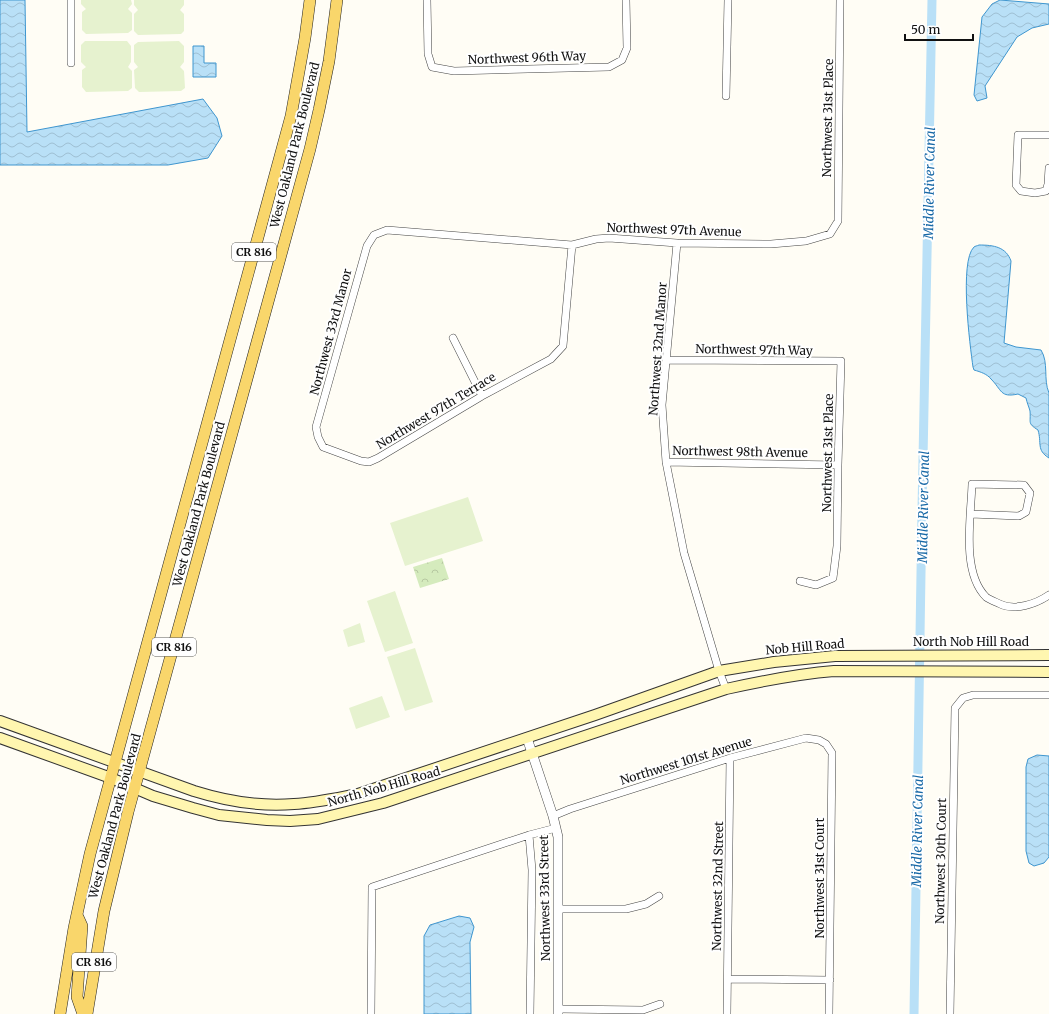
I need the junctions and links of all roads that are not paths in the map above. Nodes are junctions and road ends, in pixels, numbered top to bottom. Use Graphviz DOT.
graph roads {
  1 [pos="70,0"];
  2 [pos="310,0"];
  3 [pos="337,0"];
  4 [pos="427,0"];
  5 [pos="626,0"];
  6 [pos="728,0"];
  7 [pos="840,0"];
  8 [pos="71,63"];
  9 [pos="726,96"];
  10 [pos="1049,135"];
  11 [pos="1049,168"];
  12 [pos="830,234"];
  13 [pos="374,235"];
  14 [pos="677,242"];
  15 [pos="572,245"];
  16 [pos="453,338"];
  17 [pos="666,360"];
  18 [pos="841,362"];
  19 [pos="482,396"];
  20 [pos="318,437"];
  21 [pos="666,462"];
  22 [pos="838,465"];
  23 [pos="971,514"];
  24 [pos="800,581"];
  25 [pos="1049,595"];
  26 [pos="1049,655"];
  27 [pos="894,656"];
  28 [pos="719,671"];
  29 [pos="1049,672"];
  30 [pos="726,689"];
  31 [pos="1049,695"];
  32 [pos="0,721"];
  33 [pos="0,738"];
  34 [pos="527,738"];
  35 [pos="826,744"];
  36 [pos="532,754"];
  37 [pos="730,758"];
  38 [pos="114,762"];
  39 [pos="139,771"];
  40 [pos="110,778"];
  41 [pos="135,788"];
  42 [pos="553,816"];
  43 [pos="556,828"];
  44 [pos="529,835"];
  45 [pos="659,896"];
  46 [pos="558,909"];
  47 [pos="76,914"];
  48 [pos="728,979"];
  49 [pos="830,980"];
  50 [pos="660,1004"];
  51 [pos="558,1012"];
  52 [pos="61,1014"];
  53 [pos="83,1014"];
  54 [pos="87,1014"];
  55 [pos="371,1014"];
  56 [pos="530,1014"];
  57 [pos="727,1014"];
  58 [pos="830,1014"];
  59 [pos="950,1014"];
  1 -- 8 [label="street"];
  2 -- 38 [label="main road, West Oakland Park Boulevard / CR 816"];
  3 -- 39 [label="main road, West Oakland Park Boulevard / CR 816"];
  4 -- 5 [label="street, Northwest 96th Way"];
  6 -- 9 [label="street"];
  7 -- 12 [label="street, Northwest 31st Place"];
  10 -- 11 [label="street"];
  12 -- 14 [label="street, Northwest 97th Avenue"];
  13 -- 15 [label="street, Northwest 97th Avenue"];
  13 -- 20 [label="street, Northwest 33rd Manor"];
  14 -- 15 [label="street, Northwest 97th Avenue"];
  14 -- 17 [label="street, Northwest 32nd Manor"];
  15 -- 19 [label="street, Northwest 97th Terrace"];
  16 -- 19 [label="street"];
  17 -- 18 [label="street, Northwest 97th Way"];
  17 -- 21 [label="street, Northwest 32nd Manor"];
  18 -- 22 [label="street, Northwest 31st Place"];
  19 -- 20 [label="street, Northwest 97th Terrace"];
  21 -- 22 [label="street, Northwest 98th Avenue"];
  21 -- 28 [label="street, Northwest 32nd Manor"];
  22 -- 24 [label="street, Northwest 31st Place"];
  23 -- 23 [label="street"];
  23 -- 25 [label="street"];
  26 -- 27 [label="main road, North Nob Hill Road"];
  27 -- 28 [label="main road, Nob Hill Road"];
  28 -- 30 [label="street, Northwest 32nd Manor"];
  28 -- 34 [label="main road, North Nob Hill Road"];
  29 -- 30 [label="main road"];
  30 -- 36 [label="main road, North Nob Hill Road"];
  31 -- 59 [label="street, Northwest 30th Court"];
  32 -- 38 [label="main road, North Nob Hill Road"];
  33 -- 40 [label="main road, North Nob Hill Road"];
  34 -- 36 [label="street, Northwest 33rd Street"];
  34 -- 39 [label="main road, North Nob Hill Road"];
  35 -- 37 [label="street, Northwest 101st Avenue"];
  35 -- 49 [label="street, Northwest 31st Court"];
  36 -- 41 [label="main road, North Nob Hill Road"];
  36 -- 42 [label="street, Northwest 33rd Street"];
  37 -- 42 [label="street, Northwest 101st Avenue"];
  37 -- 48 [label="street, Northwest 32nd Street"];
  38 -- 39 [label="main road, North Nob Hill Road"];
  38 -- 40 [label="main road, West Oakland Park Boulevard / CR 816"];
  39 -- 41 [label="main road, West Oakland Park Boulevard / CR 816"];
  40 -- 41 [label="main road, North Nob Hill Road"];
  40 -- 47 [label="main road, West Oakland Park Boulevard / CR 816"];
  41 -- 54 [label="main road, West Oakland Park Boulevard / CR 816"];
  42 -- 43 [label="street, Northwest 33rd Street"];
  43 -- 44 [label="street"];
  43 -- 46 [label="street, Northwest 33rd Street"];
  44 -- 55 [label="street"];
  44 -- 56 [label="street, Northwest 33rd Street"];
  45 -- 46 [label="street"];
  46 -- 51 [label="street, Northwest 33rd Street"];
  47 -- 52 [label="main road, West Oakland Park Boulevard / CR 816"];
  47 -- 53 [label="main road"];
  48 -- 49 [label="street"];
  48 -- 57 [label="street, Northwest 32nd Street"];
  49 -- 58 [label="street, Northwest 31st Court"];
  50 -- 51 [label="street"];
}
